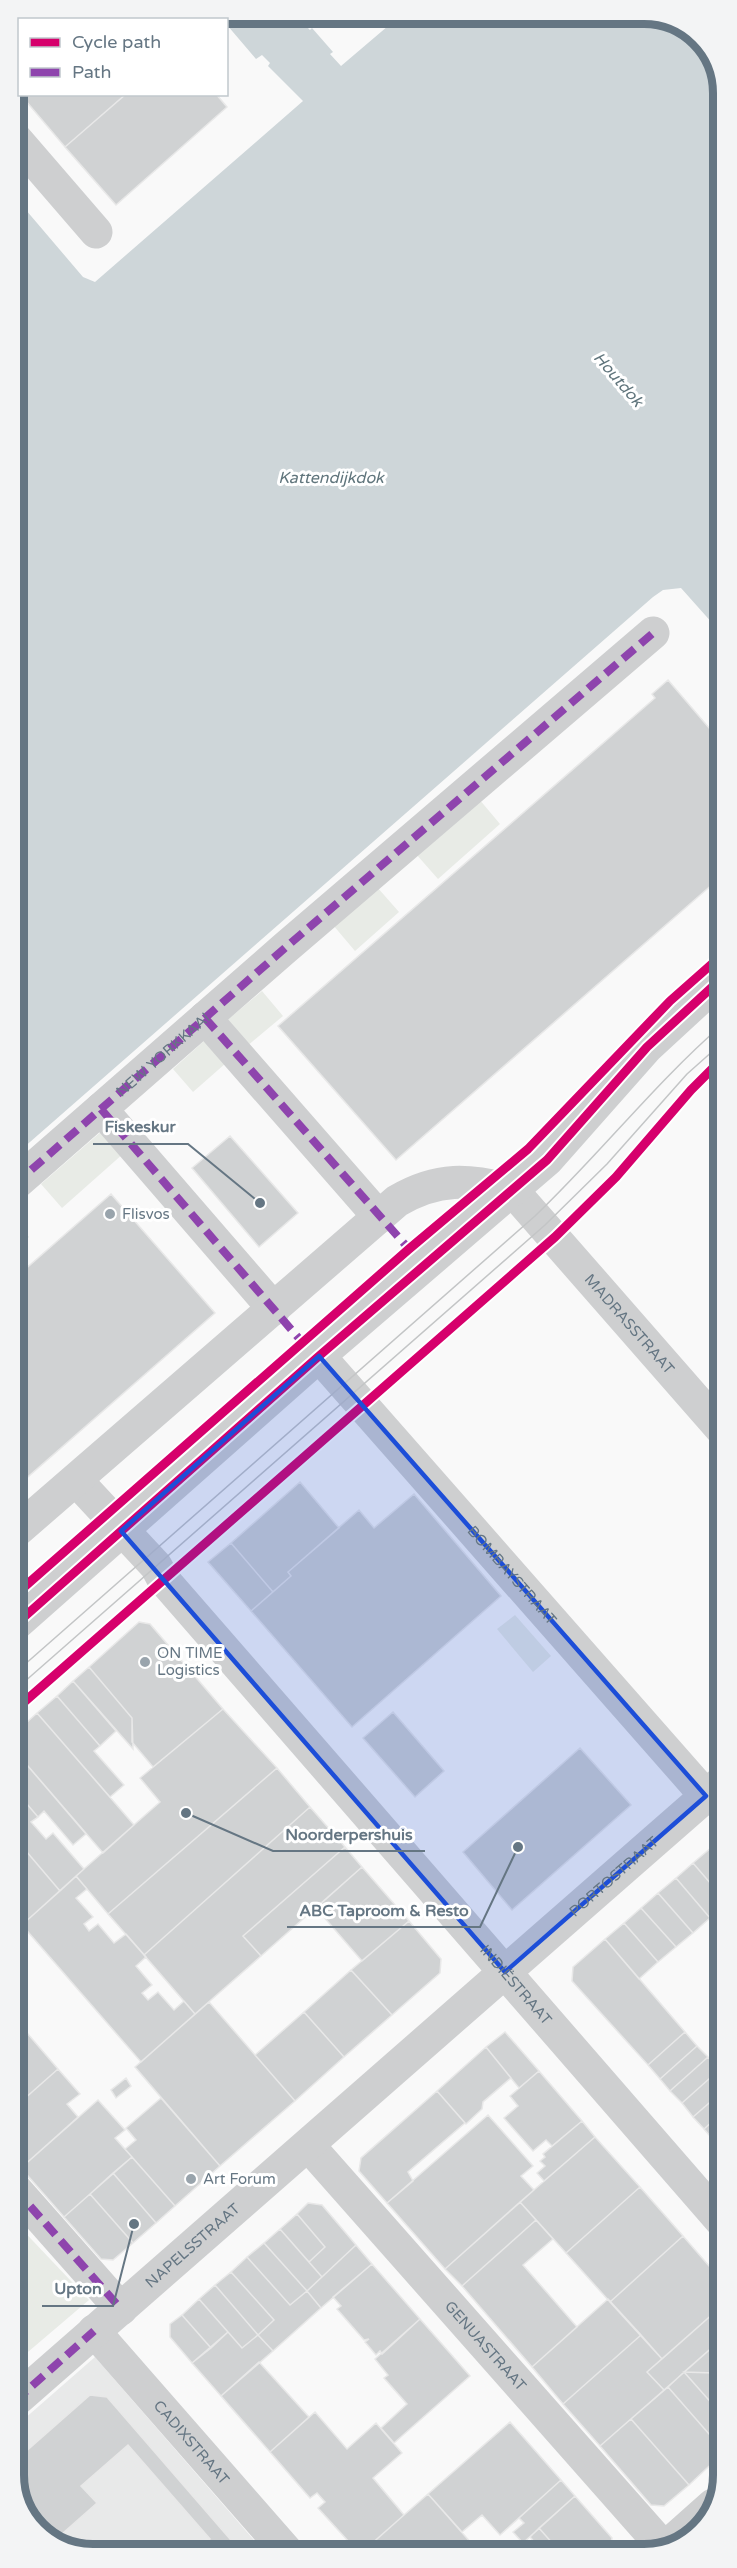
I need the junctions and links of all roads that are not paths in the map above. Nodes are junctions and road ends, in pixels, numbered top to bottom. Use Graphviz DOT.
graph roads {
  1 [pos="24,149"];
  2 [pos="96,232"];
  3 [pos="653,633"];
  4 [pos="713,987"];
  5 [pos="205,1018"];
  6 [pos="101,1109"];
  7 [pos="24,1176"];
  8 [pos="513,1191"];
  9 [pos="379,1217"];
  10 [pos="274,1309"];
  11 [pos="319,1356"];
  12 [pos="713,1420"];
  13 [pos="76,1480"];
  14 [pos="24,1524"];
  15 [pos="121,1531"];
  16 [pos="24,1617"];
  17 [pos="713,1787"];
  18 [pos="713,1791"];
  19 [pos="505,1972"];
  20 [pos="308,2145"];
  21 [pos="24,2199"];
  22 [pos="713,2211"];
  23 [pos="121,2309"];
  24 [pos="94,2331"];
  25 [pos="24,2393"];
  26 [pos="697,2519"];
  27 [pos="684,2531"];
  28 [pos="654,2543"];
  29 [pos="280,2544"];
  1 -- 2 [label="street"];
  3 -- 5 [label="street, NEW YORKKAAI"];
  4 -- 8 [label="street"];
  5 -- 6 [label="street, NEW YORKKAAI"];
  5 -- 9 [label="street"];
  6 -- 7 [label="street, NEW YORKKAAI"];
  6 -- 10 [label="street"];
  8 -- 9 [label="street"];
  8 -- 11 [label="street"];
  8 -- 12 [label="street, MADRASSTRAAT"];
  9 -- 10 [label="street"];
  10 -- 13 [label="street"];
  11 -- 15 [label="street"];
  11 -- 17 [label="street, BOMBAYSTRAAT"];
  13 -- 14 [label="street"];
  13 -- 15 [label="street, INDIËSTRAAT"];
  15 -- 16 [label="street"];
  15 -- 19 [label="street, INDIËSTRAAT"];
  18 -- 19 [label="street, PORTOSTRAAT"];
  19 -- 20 [label="street, NAPELSSTRAAT"];
  19 -- 22 [label="street, INDIËSTRAAT"];
  20 -- 23 [label="street, NAPELSSTRAAT"];
  20 -- 28 [label="street, GENUASTRAAT"];
  21 -- 23 [label="street"];
  23 -- 24 [label="street, NAPELSSTRAAT"];
  24 -- 25 [label="street, NAPELSSTRAAT"];
  24 -- 29 [label="street, CADIXSTRAAT"];
  26 -- 27 [label="street"];
}
